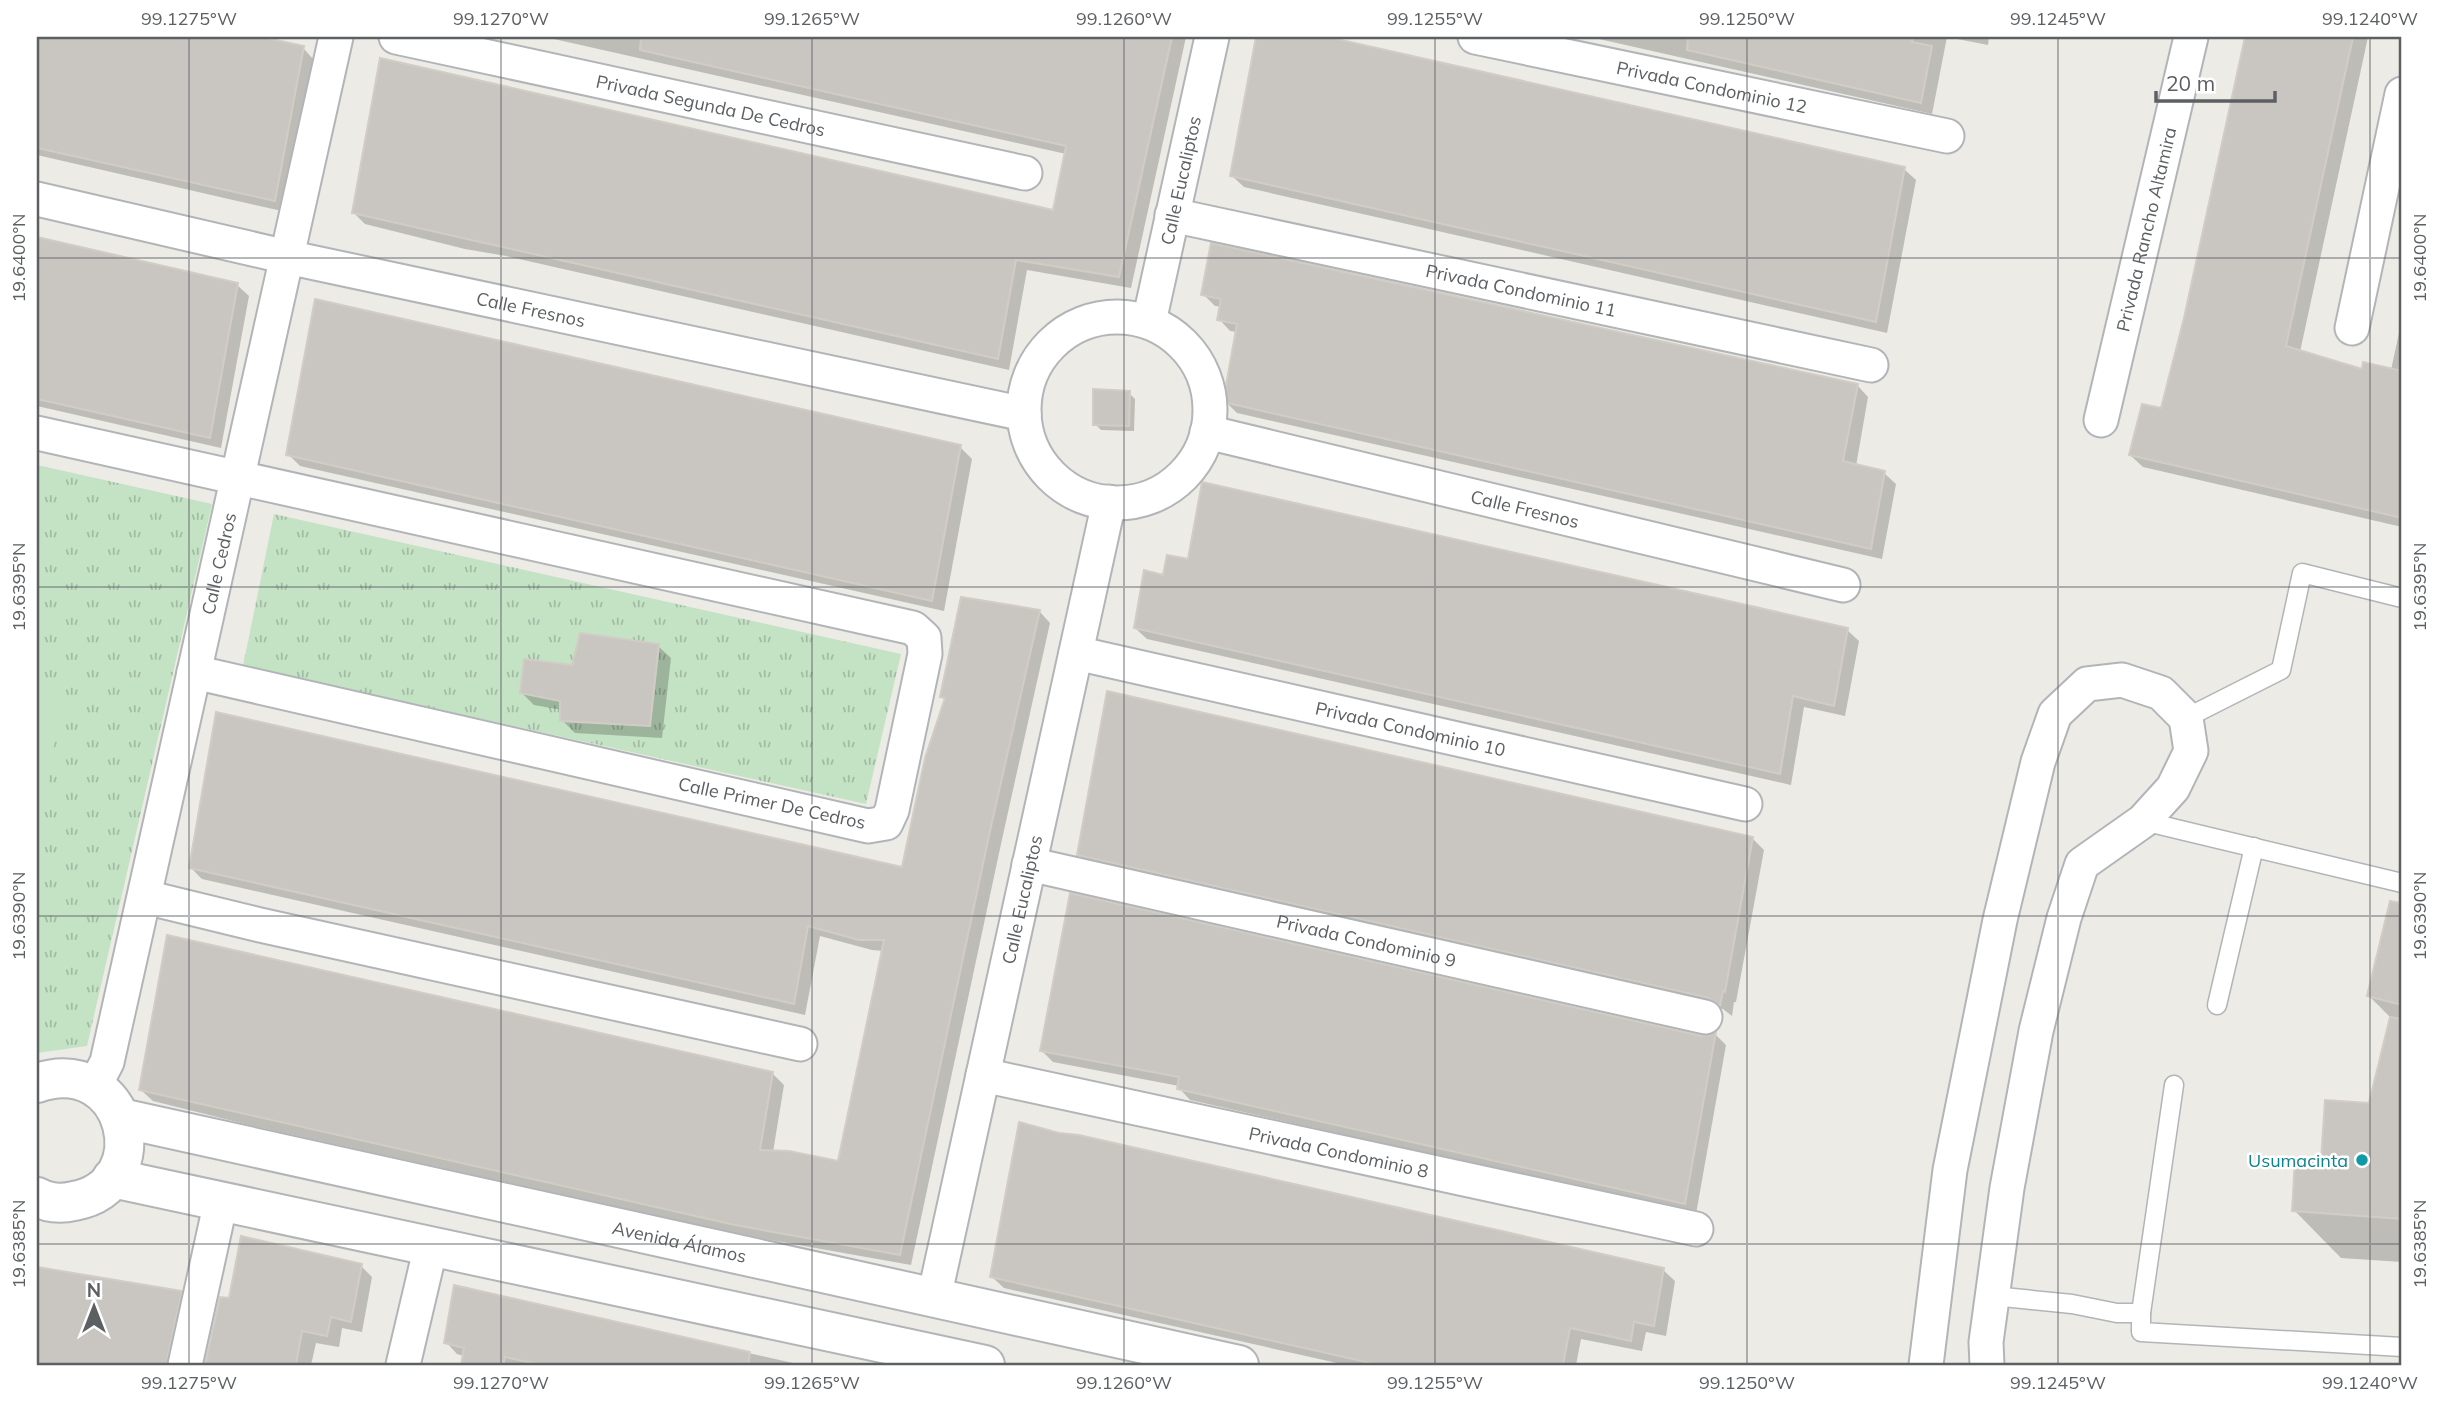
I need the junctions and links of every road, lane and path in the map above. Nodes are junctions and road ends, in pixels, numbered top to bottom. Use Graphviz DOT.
graph roads {
  1 [pos="337,37"];
  2 [pos="396,37"];
  3 [pos="1212,37"];
  4 [pos="1475,37"];
  5 [pos="2191,37"];
  6 [pos="2402,94"];
  7 [pos="1947,136"];
  8 [pos="1025,173"];
  9 [pos="37,199"];
  10 [pos="1172,215"];
  11 [pos="287,257"];
  12 [pos="1149,322"];
  13 [pos="2352,328"];
  14 [pos="1871,365"];
  15 [pos="1024,414"];
  16 [pos="2101,420"];
  17 [pos="1207,432"];
  18 [pos="37,433"];
  19 [pos="238,479"];
  20 [pos="1109,502"];
  21 [pos="1843,585"];
  22 [pos="2402,598"];
  23 [pos="1076,653"];
  24 [pos="194,672"];
  25 [pos="2186,718"];
  26 [pos="1745,804"];
  27 [pos="2143,821"];
  28 [pos="2254,847"];
  29 [pos="1029,864"];
  30 [pos="2402,884"];
  31 [pos="145,897"];
  32 [pos="2217,1005"];
  33 [pos="1705,1017"];
  34 [pos="800,1044"];
  35 [pos="983,1075"];
  36 [pos="37,1083"];
  37 [pos="2174,1085"];
  38 [pos="94,1087"];
  39 [pos="121,1118"];
  40 [pos="112,1178"];
  41 [pos="37,1197"];
  42 [pos="221,1201"];
  43 [pos="1696,1228"];
  44 [pos="431,1246"];
  45 [pos="1993,1296"];
  46 [pos="934,1298"];
  47 [pos="2141,1313"];
  48 [pos="2402,1347"];
  49 [pos="1987,1354"];
  50 [pos="185,1365"];
  51 [pos="403,1365"];
  52 [pos="985,1365"];
  53 [pos="1239,1365"];
  54 [pos="1926,1365"];
  1 -- 11 [label="street, Calle Cedros"];
  2 -- 8 [label="street, Privada Segunda De Cedros"];
  3 -- 10 [label="street, Calle Eucaliptos"];
  4 -- 7 [label="street, Privada Condominio 12"];
  5 -- 16 [label="street, Privada Rancho Altamira"];
  6 -- 13 [label="street"];
  9 -- 11 [label="street, Calle Fresnos"];
  10 -- 12 [label="street, Calle Eucaliptos"];
  10 -- 14 [label="street, Privada Condominio 11"];
  11 -- 15 [label="street, Calle Fresnos"];
  11 -- 19 [label="street, Calle Cedros"];
  12 -- 15 [label="street"];
  12 -- 17 [label="street"];
  15 -- 20 [label="street"];
  17 -- 20 [label="street"];
  17 -- 21 [label="street, Calle Fresnos"];
  18 -- 19 [label="street"];
  19 -- 24 [label="street, Calle Cedros"];
  19 -- 24 [label="street, Calle Primer De Cedros"];
  20 -- 23 [label="street, Calle Eucaliptos"];
  22 -- 25 [label="lane"];
  23 -- 26 [label="street, Privada Condominio 10"];
  23 -- 29 [label="street, Calle Eucaliptos"];
  24 -- 31 [label="street, Calle Cedros"];
  25 -- 27 [label="street"];
  25 -- 54 [label="street"];
  27 -- 28 [label="lane"];
  27 -- 45 [label="street"];
  28 -- 30 [label="lane"];
  28 -- 32 [label="lane"];
  29 -- 33 [label="street, Privada Condominio 9"];
  29 -- 35 [label="street, Calle Eucaliptos"];
  31 -- 34 [label="street"];
  31 -- 38 [label="street, Calle Cedros"];
  35 -- 43 [label="street, Privada Condominio 8"];
  35 -- 46 [label="street, Calle Eucaliptos"];
  36 -- 38 [label="street"];
  37 -- 47 [label="lane"];
  38 -- 39 [label="street"];
  39 -- 40 [label="street"];
  39 -- 46 [label="street, Avenida Álamos"];
  40 -- 41 [label="street"];
  40 -- 42 [label="street"];
  42 -- 44 [label="street"];
  42 -- 50 [label="street"];
  44 -- 51 [label="street"];
  44 -- 52 [label="street"];
  45 -- 47 [label="lane"];
  45 -- 49 [label="street"];
  46 -- 53 [label="street, Avenida Álamos"];
  47 -- 48 [label="lane"];
}
